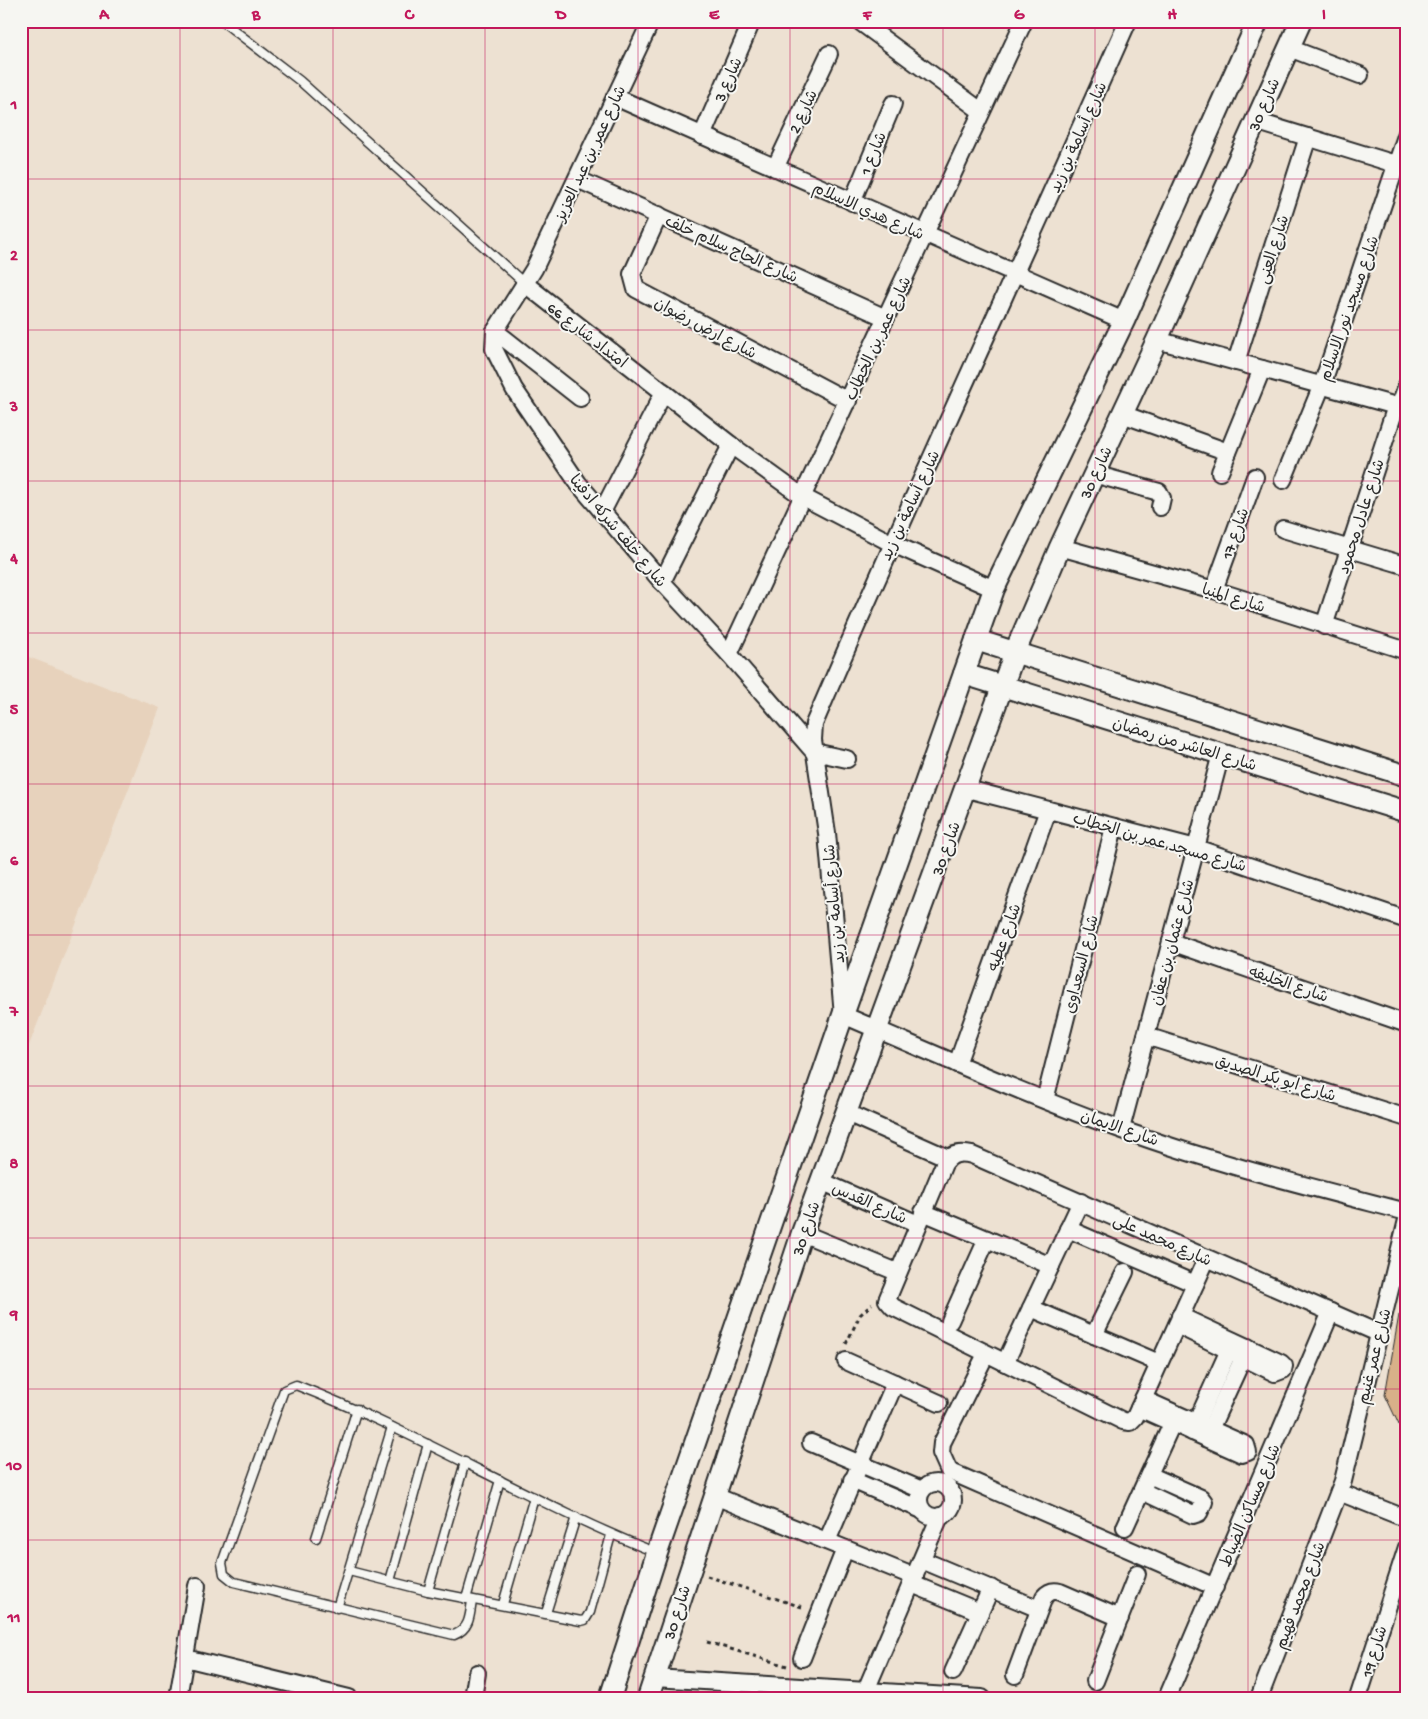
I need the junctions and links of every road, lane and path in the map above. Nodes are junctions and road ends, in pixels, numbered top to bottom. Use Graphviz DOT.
graph roads {
  1 [pos="222,21"];
  2 [pos="651,21"];
  3 [pos="752,21"];
  4 [pos="858,21"];
  5 [pos="1024,21"];
  6 [pos="1128,21"];
  7 [pos="1258,21"];
  8 [pos="1300,22"];
  9 [pos="1289,48"];
  10 [pos="829,54"];
  11 [pos="1360,76"];
  12 [pos="615,97"];
  13 [pos="893,104"];
  14 [pos="981,111"];
  15 [pos="1255,121"];
  16 [pos="1407,133"];
  17 [pos="702,136"];
  18 [pos="1308,137"];
  19 [pos="1401,166"];
  20 [pos="775,168"];
  21 [pos="577,178"];
  22 [pos="852,202"];
  23 [pos="659,216"];
  24 [pos="926,235"];
  25 [pos="1016,275"];
  26 [pos="524,283"];
  27 [pos="886,318"];
  28 [pos="1124,321"];
  29 [pos="495,331"];
  30 [pos="1157,340"];
  31 [pos="1236,362"];
  32 [pos="1262,368"];
  33 [pos="1322,385"];
  34 [pos="1407,386"];
  35 [pos="664,392"];
  36 [pos="580,398"];
  37 [pos="848,401"];
  38 [pos="1401,407"];
  39 [pos="1122,414"];
  40 [pos="731,445"];
  41 [pos="1228,452"];
  42 [pos="1220,472"];
  43 [pos="1094,474"];
  44 [pos="1255,477"];
  45 [pos="1283,480"];
  46 [pos="803,497"];
  47 [pos="1160,507"];
  48 [pos="602,512"];
  49 [pos="1283,529"];
  50 [pos="891,543"];
  51 [pos="1060,547"];
  52 [pos="1349,548"];
  53 [pos="1407,566"];
  54 [pos="662,582"];
  55 [pos="994,589"];
  56 [pos="1214,590"];
  57 [pos="1324,626"];
  58 [pos="976,640"];
  59 [pos="1407,651"];
  60 [pos="1015,652"];
  61 [pos="729,654"];
  62 [pos="964,674"];
  63 [pos="1003,687"];
  64 [pos="814,752"];
  65 [pos="1221,754"];
  66 [pos="848,759"];
  67 [pos="1407,776"];
  68 [pos="967,789"];
  69 [pos="1048,810"];
  70 [pos="1407,812"];
  71 [pos="1114,827"];
  72 [pos="1196,848"];
  73 [pos="1407,920"];
  74 [pos="1171,942"];
  75 [pos="843,1015"];
  76 [pos="1407,1024"];
  77 [pos="878,1030"];
  78 [pos="1146,1036"];
  79 [pos="957,1064"];
  80 [pos="1045,1100"];
  81 [pos="846,1113"];
  82 [pos="1407,1118"];
  83 [pos="1121,1129"];
  84 [pos="946,1161"];
  85 [pos="821,1181"];
  86 [pos="1081,1202"];
  87 [pos="1407,1212"];
  88 [pos="921,1218"];
  89 [pos="1407,1220"];
  90 [pos="1068,1229"];
  91 [pos="802,1232"];
  92 [pos="987,1240"];
  93 [pos="1207,1258"];
  94 [pos="1051,1266"];
  95 [pos="898,1272"];
  96 [pos="1125,1272"];
  97 [pos="1195,1284"];
  98 [pos="888,1295"];
  99 [pos="1031,1308"];
  100 [pos="1331,1312"];
  101 [pos="1178,1320"];
  102 [pos="950,1321"];
  103 [pos="1378,1332"];
  104 [pos="1094,1335"];
  105 [pos="986,1354"];
  106 [pos="846,1361"];
  107 [pos="1005,1363"];
  108 [pos="1159,1364"];
  109 [pos="894,1383"];
  110 [pos="940,1403"];
  111 [pos="1141,1404"];
  112 [pos="357,1409"];
  113 [pos="1174,1419"];
  114 [pos="392,1427"];
  115 [pos="811,1443"];
  116 [pos="428,1444"];
  117 [pos="465,1462"];
  118 [pos="859,1463"];
  119 [pos="1149,1474"];
  120 [pos="500,1480"];
  121 [pos="852,1480"];
  122 [pos="922,1490"];
  123 [pos="1142,1491"];
  124 [pos="1339,1492"];
  125 [pos="715,1496"];
  126 [pos="534,1497"];
  127 [pos="922,1510"];
  128 [pos="940,1516"];
  129 [pos="576,1518"];
  130 [pos="1407,1519"];
  131 [pos="1125,1527"];
  132 [pos="611,1535"];
  133 [pos="316,1538"];
  134 [pos="827,1541"];
  135 [pos="1407,1547"];
  136 [pos="845,1549"];
  137 [pos="656,1553"];
  138 [pos="922,1560"];
  139 [pos="690,1570"];
  140 [pos="349,1571"];
  141 [pos="1137,1574"];
  142 [pos="914,1580"];
  143 [pos="390,1581"];
  144 [pos="197,1586"];
  145 [pos="991,1588"];
  146 [pos="1215,1588"];
  147 [pos="428,1591"];
  148 [pos="469,1599"];
  149 [pos="503,1604"];
  150 [pos="337,1608"];
  151 [pos="1039,1609"];
  152 [pos="980,1612"];
  153 [pos="546,1613"];
  154 [pos="820,1613"];
  155 [pos="1120,1618"];
  156 [pos="707,1642"];
  157 [pos="185,1658"];
  158 [pos="802,1658"];
  159 [pos="953,1672"];
  160 [pos="478,1673"];
  161 [pos="1015,1675"];
  162 [pos="654,1678"];
  163 [pos="1095,1680"];
  164 [pos="866,1690"];
  165 [pos="178,1698"];
  166 [pos="349,1698"];
  167 [pos="473,1698"];
  168 [pos="610,1698"];
  169 [pos="648,1698"];
  170 [pos="982,1698"];
  171 [pos="1167,1698"];
  172 [pos="1259,1698"];
  173 [pos="1358,1698"];
  1 -- 26 [label="lane, امتداد شارع 66"];
  2 -- 12 [label="street, شارع عمر بن عبد العزيز"];
  3 -- 17 [label="street, شارع 3"];
  4 -- 14 [label="street"];
  5 -- 14 [label="street, شارع عمر بن الخطاب"];
  6 -- 25 [label="street, شارع أسامة بن زيد"];
  7 -- 28 [label="street, شارع 30"];
  8 -- 9 [label="street, شارع 30"];
  9 -- 11 [label="street"];
  9 -- 15 [label="street, شارع 30"];
  10 -- 20 [label="street, شارع 2"];
  12 -- 17 [label="street, شارع هدي الاسلام"];
  12 -- 21 [label="street, شارع عمر بن عبد العزيز"];
  13 -- 22 [label="street, شارع 1"];
  14 -- 24 [label="street, شارع عمر بن الخطاب"];
  15 -- 18 [label="street"];
  15 -- 30 [label="street, شارع 30"];
  16 -- 19 [label="street, شارع مسجد نور الاسلام"];
  17 -- 20 [label="street, شارع هدي الاسلام"];
  18 -- 19 [label="street"];
  18 -- 31 [label="street, شارع العنى"];
  19 -- 33 [label="street, شارع مسجد نور الاسلام"];
  20 -- 22 [label="street, شارع هدي الاسلام"];
  21 -- 23 [label="street, شارع الحاج سلام خلف"];
  21 -- 26 [label="street, شارع عمر بن عبد العزيز"];
  22 -- 24 [label="street, شارع هدي الاسلام"];
  23 -- 27 [label="street, شارع الحاج سلام خلف"];
  23 -- 37 [label="street, شارع ارض رضوان"];
  24 -- 25 [label="street, شارع هدي الاسلام"];
  24 -- 27 [label="street, شارع عمر بن الخطاب"];
  25 -- 28 [label="street, شارع هدي الاسلام"];
  25 -- 50 [label="street, شارع أسامة بن زيد"];
  26 -- 29 [label="street"];
  26 -- 35 [label="street, امتداد شارع 66"];
  27 -- 37 [label="street, شارع عمر بن الخطاب"];
  28 -- 55 [label="street, شارع 30"];
  29 -- 36 [label="street"];
  29 -- 48 [label="street, شارع خلف شركه ادفينا"];
  30 -- 31 [label="street"];
  30 -- 39 [label="street, شارع 30"];
  31 -- 32 [label="street"];
  32 -- 33 [label="street"];
  32 -- 41 [label="street"];
  33 -- 38 [label="street"];
  33 -- 45 [label="street, شارع مسجد نور الاسلام"];
  34 -- 38 [label="street, شارع عادل محمود"];
  35 -- 40 [label="street, امتداد شارع 66"];
  35 -- 48 [label="street"];
  37 -- 46 [label="street, شارع عمر بن الخطاب"];
  38 -- 52 [label="street, شارع عادل محمود"];
  39 -- 41 [label="street"];
  39 -- 43 [label="street, شارع 30"];
  40 -- 46 [label="street, امتداد شارع 66"];
  40 -- 54 [label="street"];
  41 -- 42 [label="street"];
  43 -- 47 [label="street"];
  43 -- 51 [label="street, شارع 30"];
  44 -- 56 [label="street, شارع 17"];
  46 -- 50 [label="street, امتداد شارع 66"];
  46 -- 61 [label="street, شارع عمر بن الخطاب"];
  48 -- 54 [label="street, شارع خلف شركه ادفينا"];
  49 -- 52 [label="street"];
  50 -- 55 [label="street, امتداد شارع 66"];
  50 -- 64 [label="street, شارع أسامة بن زيد"];
  51 -- 56 [label="street, شارع المنيا"];
  51 -- 60 [label="street, شارع 30"];
  52 -- 53 [label="street"];
  52 -- 57 [label="street, شارع عادل محمود"];
  54 -- 61 [label="street, شارع خلف شركه ادفينا"];
  55 -- 58 [label="street, شارع 30"];
  56 -- 57 [label="street, شارع المنيا"];
  57 -- 59 [label="street, شارع المنيا"];
  58 -- 60 [label="street"];
  58 -- 62 [label="street, شارع 30"];
  60 -- 63 [label="street, شارع 30"];
  60 -- 67 [label="street"];
  61 -- 64 [label="street, شارع خلف شركه ادفينا"];
  62 -- 63 [label="street, شارع العاشر من رمضان"];
  62 -- 75 [label="street, شارع 30"];
  63 -- 65 [label="street, شارع العاشر من رمضان"];
  63 -- 68 [label="street, شارع 30"];
  64 -- 66 [label="street"];
  64 -- 75 [label="street, شارع أسامة بن زيد"];
  65 -- 70 [label="street, شارع العاشر من رمضان"];
  65 -- 72 [label="street, شارع عثمان بن عفان"];
  68 -- 69 [label="street, شارع مسجد عمر بن الخطاب"];
  68 -- 77 [label="street, شارع 30"];
  69 -- 71 [label="street, شارع مسجد عمر بن الخطاب"];
  69 -- 79 [label="street, شارع عطيه"];
  71 -- 72 [label="street, شارع مسجد عمر بن الخطاب"];
  71 -- 80 [label="street, شارع السعداوى"];
  72 -- 73 [label="street, شارع مسجد عمر بن الخطاب"];
  72 -- 74 [label="street, شارع عثمان بن عفان"];
  74 -- 76 [label="street, شارع الخليفه"];
  74 -- 78 [label="street, شارع عثمان بن عفان"];
  75 -- 77 [label="street, شارع الايمان"];
  75 -- 137 [label="street, شارع 30"];
  77 -- 79 [label="street, شارع الايمان"];
  77 -- 81 [label="street, شارع 30"];
  78 -- 82 [label="street, شارع ابو بكر الصديق"];
  78 -- 83 [label="street, شارع عثمان بن عفان"];
  79 -- 80 [label="street, شارع الايمان"];
  80 -- 83 [label="street, شارع الايمان"];
  81 -- 84 [label="street"];
  81 -- 85 [label="street, شارع 30"];
  83 -- 87 [label="street, شارع الايمان"];
  84 -- 86 [label="street, شارع محمد على"];
  84 -- 88 [label="street"];
  85 -- 88 [label="street, شارع القدس"];
  85 -- 91 [label="street, شارع 30"];
  86 -- 90 [label="street"];
  86 -- 93 [label="street, شارع محمد على"];
  88 -- 92 [label="street, شارع القدس"];
  88 -- 95 [label="street"];
  89 -- 103 [label="street, شارع عمر غنيم"];
  90 -- 94 [label="street"];
  90 -- 97 [label="street"];
  91 -- 95 [label="street"];
  91 -- 125 [label="street, شارع 30"];
  92 -- 94 [label="street, شارع القدس"];
  92 -- 102 [label="street"];
  93 -- 97 [label="street"];
  93 -- 100 [label="street, شارع محمد على"];
  94 -- 99 [label="street"];
  95 -- 98 [label="street"];
  96 -- 104 [label="street"];
  97 -- 101 [label="street"];
  98 -- 105 [label="street"];
  98 -- 106 [label="path"];
  99 -- 104 [label="street"];
  99 -- 107 [label="street"];
  100 -- 103 [label="street, شارع محمد على"];
  100 -- 146 [label="street, شارع مساكن الضباط"];
  101 -- 108 [label="street"];
  101 -- 113 [label="street"];
  103 -- 124 [label="street, شارع عمر غنيم"];
  104 -- 108 [label="street"];
  105 -- 107 [label="street"];
  105 -- 146 [label="street"];
  106 -- 109 [label="street"];
  107 -- 111 [label="street"];
  108 -- 111 [label="street"];
  109 -- 110 [label="street"];
  109 -- 118 [label="street"];
  111 -- 113 [label="street"];
  112 -- 114 [label="lane"];
  112 -- 133 [label="lane"];
  112 -- 150 [label="lane"];
  113 -- 119 [label="street"];
  114 -- 116 [label="lane"];
  114 -- 140 [label="lane"];
  115 -- 118 [label="street"];
  116 -- 117 [label="lane"];
  116 -- 143 [label="lane"];
  117 -- 120 [label="lane"];
  117 -- 147 [label="lane"];
  118 -- 121 [label="street"];
  118 -- 122 [label="street"];
  119 -- 123 [label="street"];
  119 -- 123 [label="street"];
  120 -- 126 [label="lane"];
  120 -- 148 [label="lane"];
  121 -- 127 [label="street"];
  121 -- 134 [label="street"];
  122 -- 127 [label="street"];
  122 -- 128 [label="street"];
  123 -- 131 [label="street"];
  124 -- 130 [label="street"];
  124 -- 172 [label="street, شارع محمد فهيم"];
  125 -- 134 [label="street"];
  125 -- 139 [label="street, شارع 30"];
  126 -- 129 [label="lane"];
  126 -- 149 [label="lane"];
  127 -- 128 [label="street"];
  128 -- 138 [label="street"];
  129 -- 132 [label="lane"];
  129 -- 153 [label="lane"];
  132 -- 137 [label="lane"];
  132 -- 153 [label="lane"];
  134 -- 136 [label="street"];
  135 -- 173 [label="street, شارع 19"];
  136 -- 142 [label="street"];
  136 -- 154 [label="street"];
  137 -- 168 [label="street, شارع 30"];
  138 -- 142 [label="street"];
  138 -- 145 [label="street"];
  139 -- 154 [label="path"];
  139 -- 162 [label="street, شارع 30"];
  140 -- 143 [label="lane"];
  140 -- 150 [label="lane"];
  141 -- 155 [label="street"];
  142 -- 152 [label="street"];
  142 -- 164 [label="street"];
  143 -- 147 [label="lane"];
  144 -- 157 [label="street"];
  145 -- 151 [label="street"];
  145 -- 152 [label="street"];
  146 -- 171 [label="street, شارع مساكن الضباط"];
  147 -- 148 [label="lane"];
  148 -- 149 [label="lane"];
  148 -- 150 [label="lane"];
  149 -- 153 [label="lane"];
  151 -- 155 [label="street"];
  151 -- 161 [label="street"];
  152 -- 159 [label="street"];
  154 -- 158 [label="street"];
  155 -- 163 [label="street"];
  156 -- 158 [label="path"];
  157 -- 165 [label="street"];
  157 -- 166 [label="street"];
  160 -- 167 [label="street"];
  162 -- 164 [label="street"];
  162 -- 169 [label="street, شارع 30"];
  164 -- 170 [label="street"];
}
